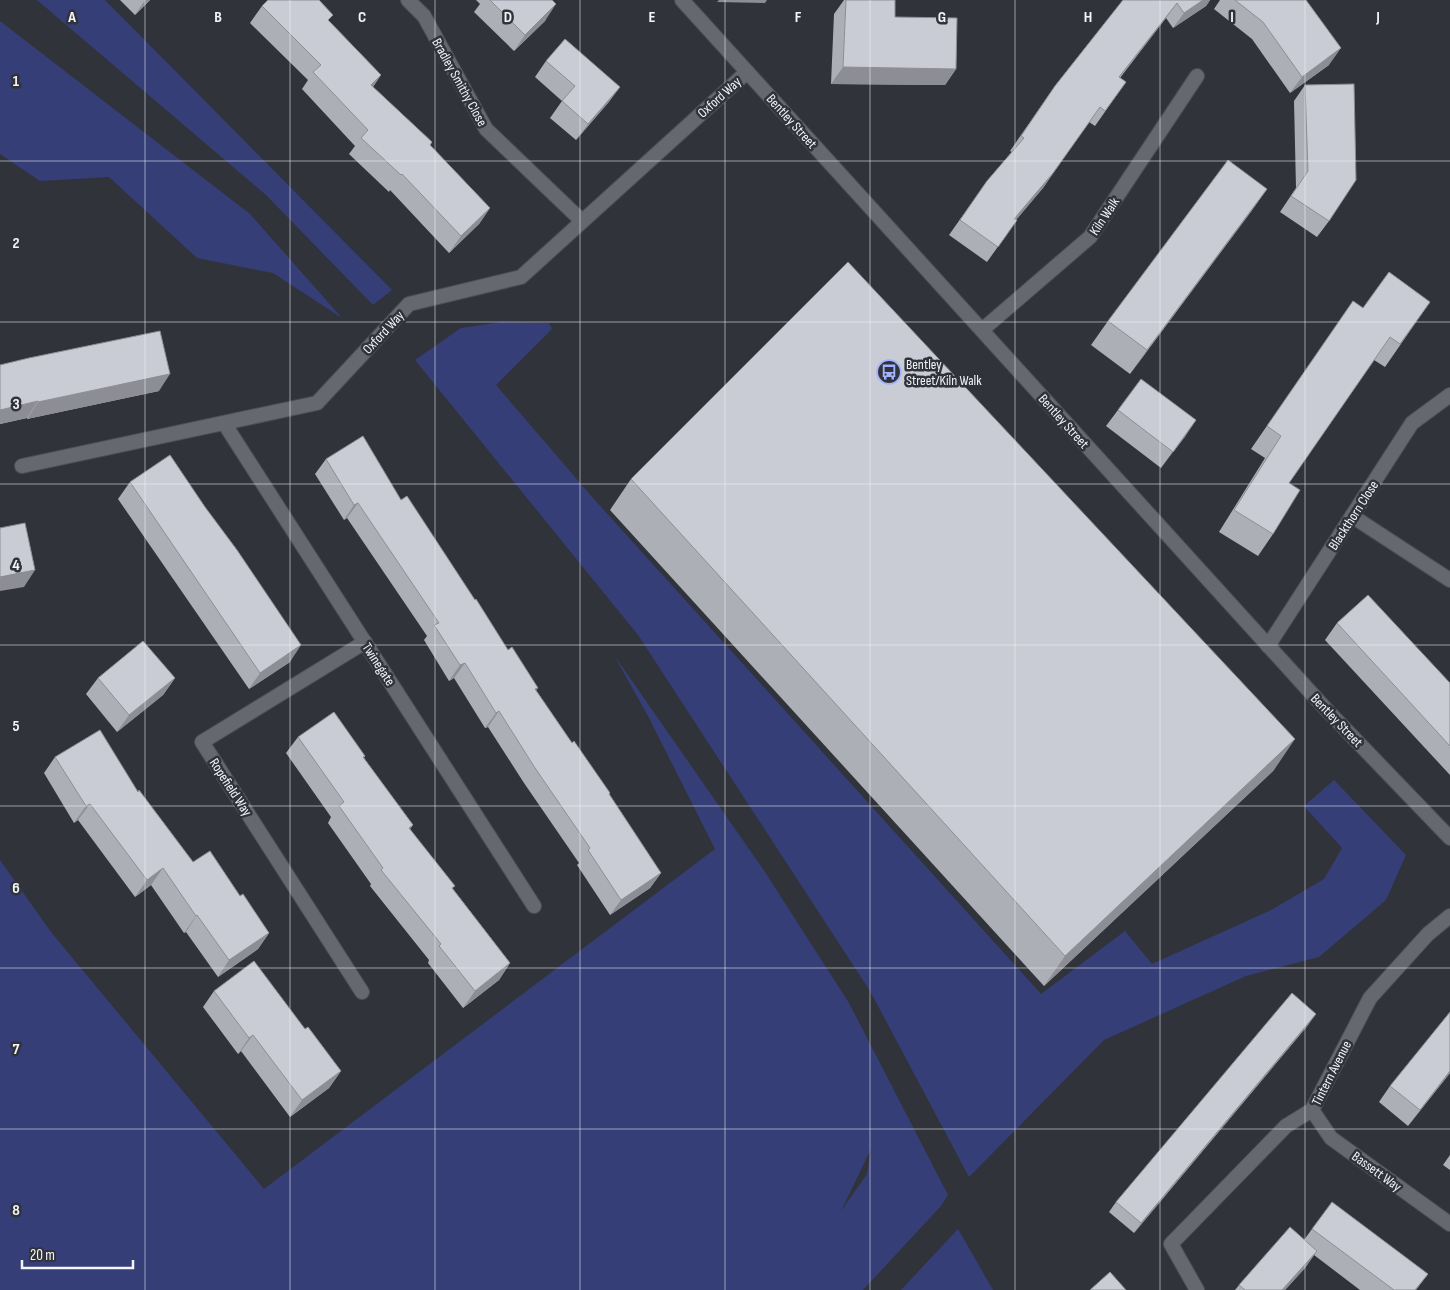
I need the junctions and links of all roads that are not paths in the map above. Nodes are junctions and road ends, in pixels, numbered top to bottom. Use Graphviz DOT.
graph roads {
  1 [pos="408,0"];
  2 [pos="682,0"];
  3 [pos="747,72"];
  4 [pos="1197,76"];
  5 [pos="582,221"];
  6 [pos="982,330"];
  7 [pos="1450,394"];
  8 [pos="224,423"];
  9 [pos="22,466"];
  10 [pos="1352,516"];
  11 [pos="1450,580"];
  12 [pos="365,642"];
  13 [pos="1268,646"];
  14 [pos="1450,838"];
  15 [pos="534,906"];
  16 [pos="1450,916"];
  17 [pos="362,992"];
  18 [pos="1312,1110"];
  19 [pos="1450,1224"];
  20 [pos="1197,1290"];
  1 -- 5 [label="street, Bradley Smithy Close"];
  2 -- 3 [label="street, Bentley Street"];
  3 -- 5 [label="street, Oxford Way"];
  3 -- 6 [label="street, Bentley Street"];
  4 -- 6 [label="street, Kiln Walk"];
  5 -- 8 [label="street, Oxford Way"];
  6 -- 13 [label="street, Bentley Street"];
  7 -- 10 [label="street, Blackthorn Close"];
  8 -- 9 [label="street, Oxford Way"];
  8 -- 12 [label="street, Twinegate"];
  10 -- 11 [label="street"];
  10 -- 13 [label="street, Blackthorn Close"];
  12 -- 15 [label="street, Twinegate"];
  12 -- 17 [label="street, Ropefield Way"];
  13 -- 14 [label="street, Bentley Street"];
  16 -- 18 [label="street, Tintern Avenue"];
  18 -- 19 [label="street, Bassett Way"];
  18 -- 20 [label="street, Tintern Avenue"];
}
